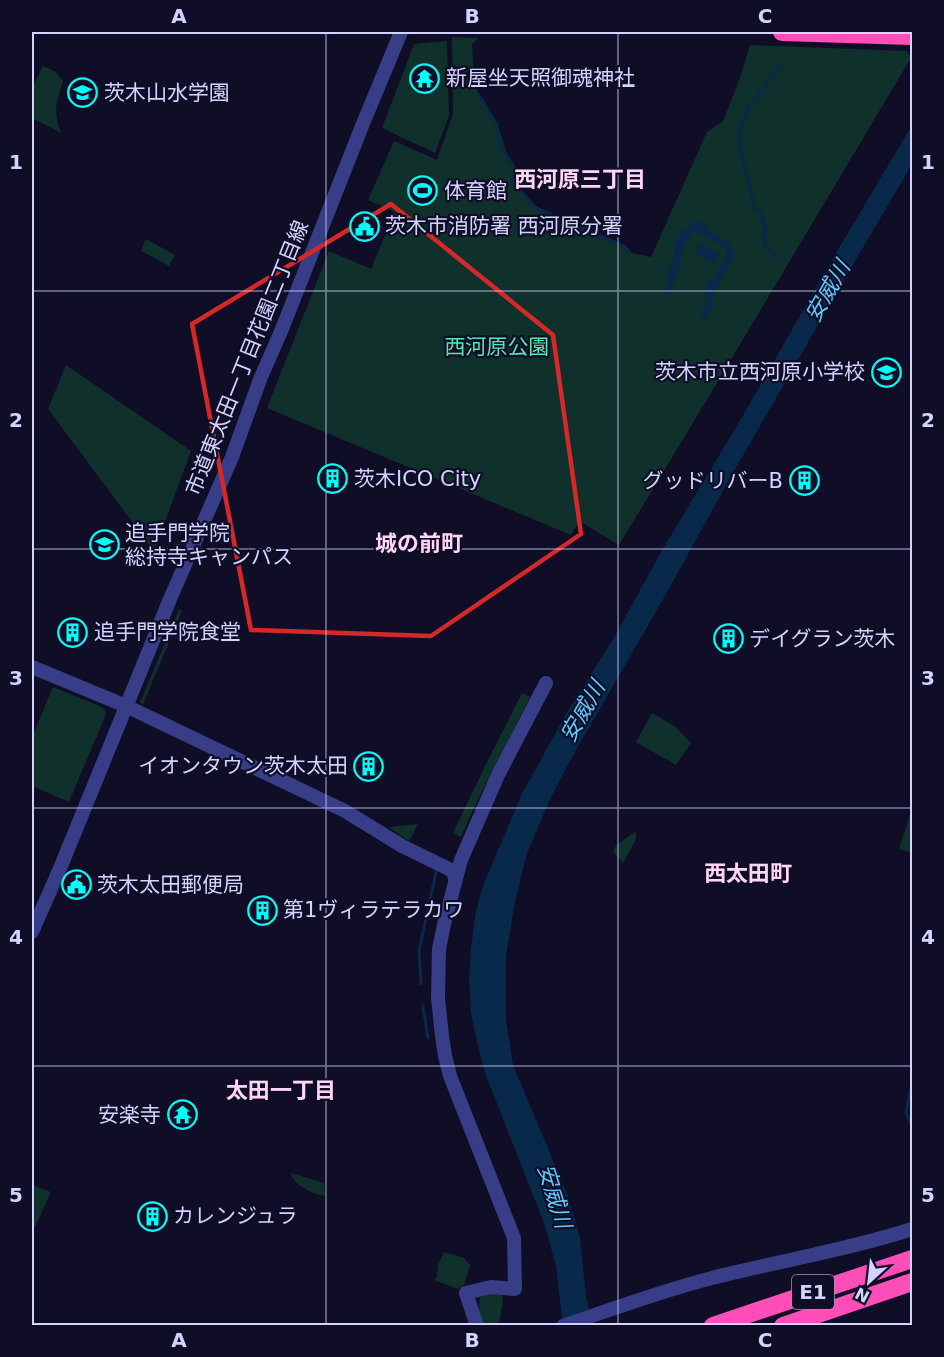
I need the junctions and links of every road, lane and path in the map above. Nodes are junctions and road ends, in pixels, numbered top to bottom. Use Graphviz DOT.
graph roads {
  1 [pos="401,32"];
  2 [pos="782,32"];
  3 [pos="912,36"];
  4 [pos="32,667"];
  5 [pos="546,683"];
  6 [pos="126,706"];
  7 [pos="455,879"];
  8 [pos="33,927"];
  9 [pos="912,1229"];
  10 [pos="912,1259"];
  11 [pos="912,1282"];
  12 [pos="477,1326"];
  13 [pos="563,1326"];
  14 [pos="713,1326"];
  15 [pos="783,1326"];
  1 -- 6 [label="street, 市道東太田一丁目花園二丁目線"];
  2 -- 3 [label="highway"];
  4 -- 6 [label="street"];
  5 -- 7 [label="street"];
  6 -- 7 [label="street"];
  6 -- 8 [label="street, 市道東太田一丁目花園二丁目線"];
  7 -- 12 [label="street"];
  9 -- 13 [label="street"];
  10 -- 14 [label="highway, E1"];
  11 -- 15 [label="highway, E1"];
}
